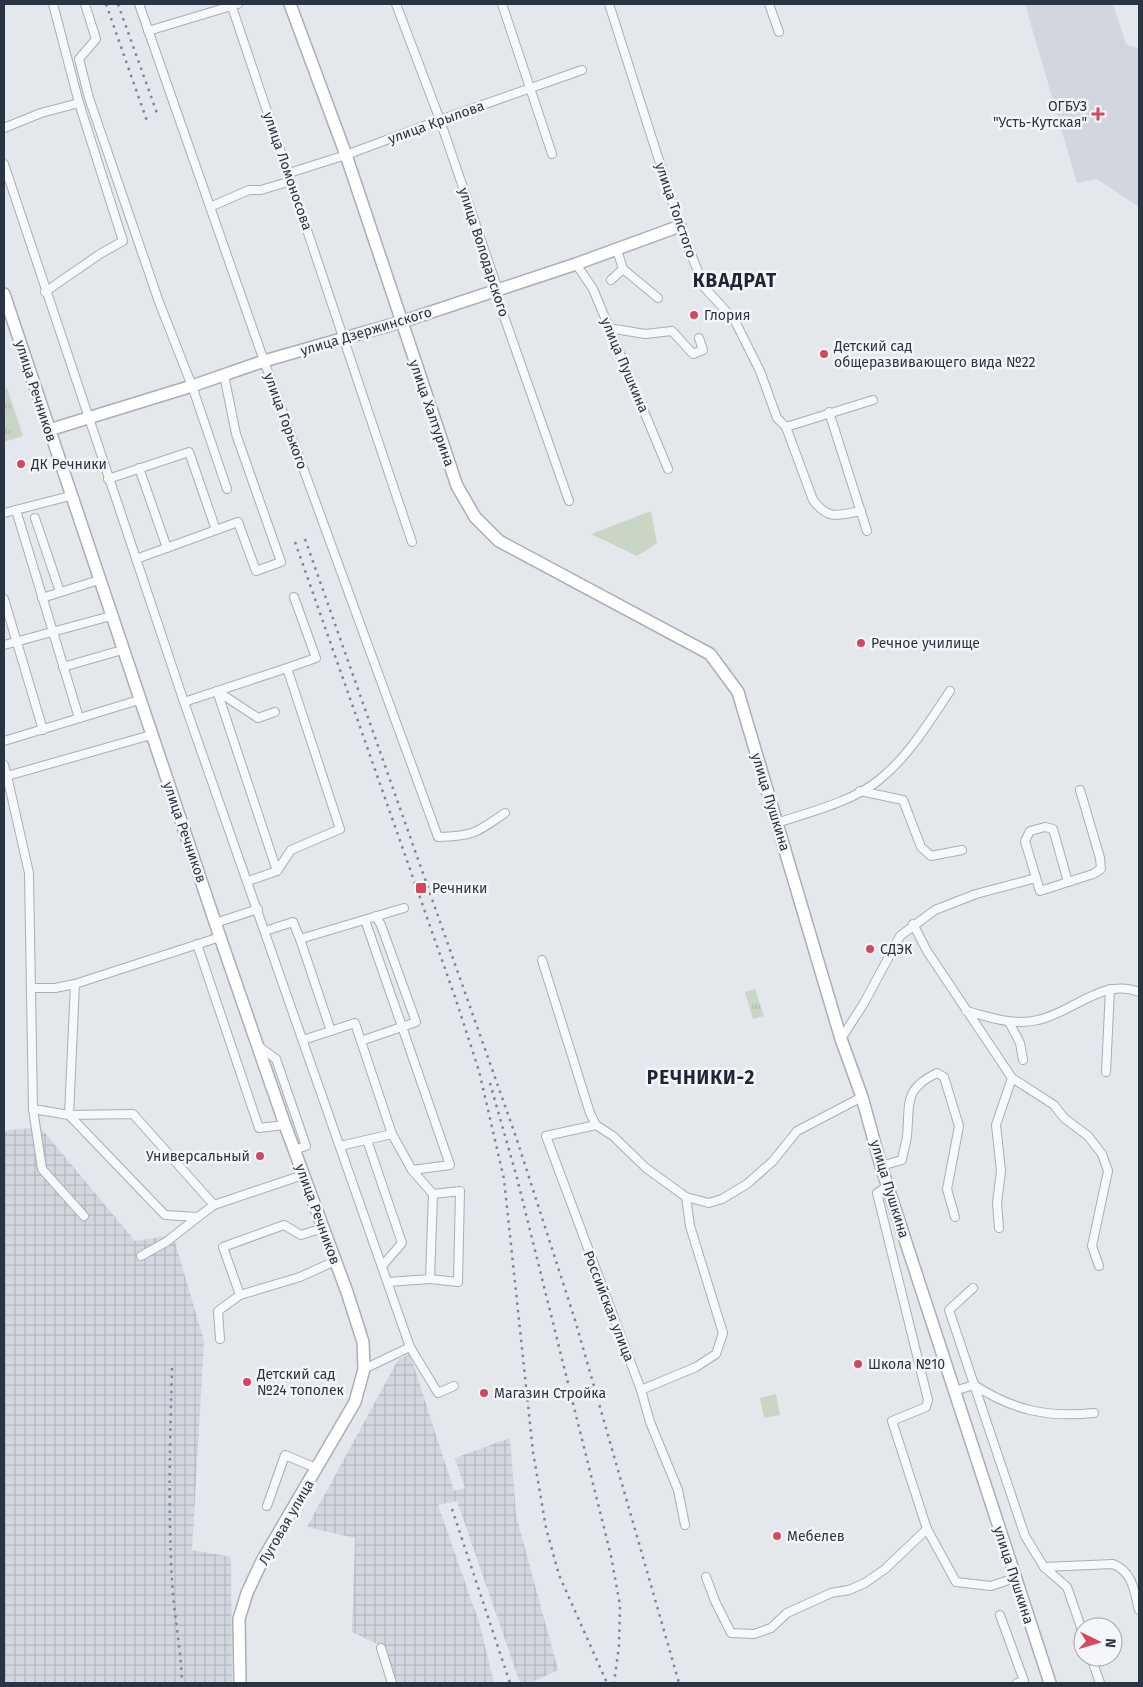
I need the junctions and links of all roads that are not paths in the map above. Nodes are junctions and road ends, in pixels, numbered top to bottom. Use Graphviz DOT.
graph roads {
  1 [pos="53,4"];
  2 [pos="85,4"];
  3 [pos="139,4"];
  4 [pos="233,4"];
  5 [pos="290,4"];
  6 [pos="396,4"];
  7 [pos="502,4"];
  8 [pos="609,4"];
  9 [pos="769,4"];
  10 [pos="148,31"];
  11 [pos="779,32"];
  12 [pos="582,70"];
  13 [pos="529,89"];
  14 [pos="79,103"];
  15 [pos="440,120"];
  16 [pos="4,128"];
  17 [pos="552,154"];
  18 [pos="346,156"];
  19 [pos="4,164"];
  20 [pos="289,173"];
  21 [pos="291,181"];
  22 [pos="210,207"];
  23 [pos="680,226"];
  24 [pos="616,250"];
  25 [pos="576,264"];
  26 [pos="623,269"];
  27 [pos="611,280"];
  28 [pos="495,291"];
  29 [pos="45,292"];
  30 [pos="4,294"];
  31 [pos="658,298"];
  32 [pos="401,322"];
  33 [pos="609,328"];
  34 [pos="699,338"];
  35 [pos="344,339"];
  36 [pos="264,361"];
  37 [pos="224,375"];
  38 [pos="192,386"];
  39 [pos="873,400"];
  40 [pos="829,412"];
  41 [pos="88,417"];
  42 [pos="786,427"];
  43 [pos="49,430"];
  44 [pos="140,468"];
  45 [pos="668,469"];
  46 [pos="108,479"];
  47 [pos="228,490"];
  48 [pos="70,496"];
  49 [pos="569,501"];
  50 [pos="16,510"];
  51 [pos="861,511"];
  52 [pos="4,514"];
  53 [pos="35,518"];
  54 [pos="216,530"];
  55 [pos="867,530"];
  56 [pos="412,542"];
  57 [pos="167,548"];
  58 [pos="136,559"];
  59 [pos="99,580"];
  60 [pos="60,592"];
  61 [pos="42,598"];
  62 [pos="294,598"];
  63 [pos="4,599"];
  64 [pos="111,616"];
  65 [pos="52,632"];
  66 [pos="17,642"];
  67 [pos="4,645"];
  68 [pos="122,650"];
  69 [pos="63,667"];
  70 [pos="287,668"];
  71 [pos="217,691"];
  72 [pos="950,691"];
  73 [pos="738,692"];
  74 [pos="139,700"];
  75 [pos="184,702"];
  76 [pos="275,712"];
  77 [pos="79,718"];
  78 [pos="43,730"];
  79 [pos="151,735"];
  80 [pos="4,741"];
  81 [pos="4,765"];
  82 [pos="7,776"];
  83 [pos="1080,790"];
  84 [pos="860,791"];
  85 [pos="505,813"];
  86 [pos="777,822"];
  87 [pos="962,850"];
  88 [pos="277,871"];
  89 [pos="1036,878"];
  90 [pos="248,882"];
  91 [pos="1068,882"];
  92 [pos="404,908"];
  93 [pos="258,909"];
  94 [pos="376,916"];
  95 [pos="365,920"];
  96 [pos="216,923"];
  97 [pos="913,924"];
  98 [pos="265,930"];
  99 [pos="220,937"];
  100 [pos="300,939"];
  101 [pos="197,944"];
  102 [pos="542,960"];
  103 [pos="75,984"];
  104 [pos="32,988"];
  105 [pos="1110,989"];
  106 [pos="1138,993"];
  107 [pos="966,1011"];
  108 [pos="1009,1022"];
  109 [pos="402,1027"];
  110 [pos="331,1031"];
  111 [pos="841,1039"];
  112 [pos="303,1040"];
  113 [pos="361,1041"];
  114 [pos="257,1045"];
  115 [pos="1023,1060"];
  116 [pos="1106,1072"];
  117 [pos="1012,1078"];
  118 [pos="862,1097"];
  119 [pos="33,1109"];
  120 [pos="69,1115"];
  121 [pos="285,1125"];
  122 [pos="596,1126"];
  123 [pos="392,1134"];
  124 [pos="367,1140"];
  125 [pos="340,1146"];
  126 [pos="294,1150"];
  127 [pos="881,1166"];
  128 [pos="412,1170"];
  129 [pos="303,1175"];
  130 [pos="888,1186"];
  131 [pos="432,1194"];
  132 [pos="686,1198"];
  133 [pos="214,1205"];
  134 [pos="84,1216"];
  135 [pos="198,1217"];
  136 [pos="954,1217"];
  137 [pos="323,1228"];
  138 [pos="999,1228"];
  139 [pos="142,1256"];
  140 [pos="335,1261"];
  141 [pos="382,1266"];
  142 [pos="1099,1266"];
  143 [pos="430,1279"];
  144 [pos="388,1282"];
  145 [pos="973,1288"];
  146 [pos="240,1294"];
  147 [pos="220,1339"];
  148 [pos="410,1347"];
  149 [pos="364,1369"];
  150 [pos="974,1385"];
  151 [pos="454,1386"];
  152 [pos="641,1390"];
  153 [pos="954,1391"];
  154 [pos="1094,1413"];
  155 [pos="316,1468"];
  156 [pos="267,1506"];
  157 [pos="685,1525"];
  158 [pos="927,1529"];
  159 [pos="1044,1567"];
  160 [pos="706,1576"];
  161 [pos="1015,1578"];
  162 [pos="1139,1610"];
  163 [pos="1000,1615"];
  164 [pos="1077,1617"];
  165 [pos="381,1648"];
  166 [pos="1094,1667"];
  167 [pos="240,1683"];
  168 [pos="392,1683"];
  169 [pos="1018,1683"];
  170 [pos="1050,1683"];
  171 [pos="1100,1683"];
  1 -- 14 [label="street"];
  2 -- 38 [label="street"];
  3 -- 10 [label="street, улица Горького"];
  4 -- 10 [label="street"];
  4 -- 20 [label="street, улица Ломоносова"];
  5 -- 18 [label="street, улица Халтурина"];
  6 -- 15 [label="street, улица Володарского"];
  7 -- 13 [label="street"];
  8 -- 23 [label="street, улица Толстого"];
  9 -- 11 [label="street"];
  10 -- 22 [label="street, улица Горького"];
  12 -- 13 [label="street, улица Крылова"];
  13 -- 15 [label="street, улица Крылова"];
  13 -- 17 [label="street"];
  14 -- 16 [label="street"];
  14 -- 29 [label="street"];
  15 -- 18 [label="street, улица Крылова"];
  15 -- 28 [label="street, улица Володарского"];
  18 -- 20 [label="street, улица Крылова"];
  18 -- 32 [label="street, улица Халтурина"];
  19 -- 29 [label="street"];
  20 -- 21 [label="street, улица Ломоносова"];
  21 -- 22 [label="street"];
  21 -- 35 [label="street, улица Ломоносова"];
  22 -- 36 [label="street, улица Горького"];
  23 -- 24 [label="street, улица Дзержинского"];
  23 -- 42 [label="street, улица Толстого"];
  24 -- 25 [label="street, улица Дзержинского"];
  24 -- 26 [label="street"];
  25 -- 28 [label="street, улица Дзержинского"];
  25 -- 33 [label="street, улица Пушкина"];
  26 -- 27 [label="street"];
  26 -- 31 [label="street"];
  28 -- 32 [label="street, улица Дзержинского"];
  28 -- 49 [label="street, улица Володарского"];
  29 -- 41 [label="street"];
  30 -- 43 [label="street, улица Речников"];
  32 -- 35 [label="street, улица Дзержинского"];
  32 -- 73 [label="street, улица Халтурина"];
  33 -- 34 [label="street"];
  33 -- 45 [label="street, улица Пушкина"];
  35 -- 36 [label="street, улица Дзержинского"];
  35 -- 56 [label="street, улица Ломоносова"];
  36 -- 37 [label="street, улица Дзержинского"];
  36 -- 85 [label="street, улица Горького"];
  37 -- 38 [label="street, улица Дзержинского"];
  37 -- 54 [label="street"];
  38 -- 41 [label="street, улица Дзержинского"];
  38 -- 47 [label="street"];
  39 -- 40 [label="street"];
  40 -- 42 [label="street"];
  40 -- 51 [label="street"];
  41 -- 43 [label="street, улица Дзержинского"];
  41 -- 46 [label="street"];
  42 -- 51 [label="street, улица Толстого"];
  43 -- 48 [label="street, улица Речников"];
  44 -- 46 [label="street"];
  44 -- 54 [label="street"];
  44 -- 57 [label="street"];
  46 -- 58 [label="street"];
  48 -- 50 [label="street"];
  48 -- 59 [label="street, улица Речников"];
  50 -- 52 [label="street"];
  50 -- 61 [label="street"];
  51 -- 55 [label="street"];
  53 -- 60 [label="street"];
  54 -- 57 [label="street"];
  57 -- 58 [label="street"];
  58 -- 75 [label="street"];
  59 -- 60 [label="street"];
  59 -- 64 [label="street, улица Речников"];
  60 -- 61 [label="street"];
  61 -- 65 [label="street"];
  62 -- 70 [label="street"];
  63 -- 66 [label="street"];
  64 -- 65 [label="street"];
  64 -- 68 [label="street, улица Речников"];
  65 -- 66 [label="street"];
  65 -- 69 [label="street"];
  66 -- 67 [label="street"];
  66 -- 78 [label="street"];
  68 -- 69 [label="street"];
  68 -- 74 [label="street, улица Речников"];
  69 -- 77 [label="street"];
  70 -- 71 [label="street"];
  70 -- 88 [label="street"];
  71 -- 75 [label="street"];
  71 -- 76 [label="street"];
  71 -- 88 [label="street"];
  72 -- 84 [label="street"];
  73 -- 86 [label="street, улица Пушкина"];
  74 -- 77 [label="street"];
  74 -- 79 [label="street, улица Речников"];
  75 -- 90 [label="street"];
  77 -- 78 [label="street"];
  78 -- 80 [label="street"];
  79 -- 82 [label="street"];
  79 -- 96 [label="street, улица Речников"];
  81 -- 82 [label="street"];
  82 -- 104 [label="street"];
  83 -- 91 [label="street"];
  84 -- 86 [label="street"];
  84 -- 87 [label="street"];
  86 -- 111 [label="street, улица Пушкина"];
  88 -- 90 [label="street"];
  89 -- 91 [label="street"];
  89 -- 91 [label="street"];
  89 -- 97 [label="street"];
  90 -- 93 [label="street"];
  92 -- 94 [label="street"];
  93 -- 96 [label="street"];
  93 -- 98 [label="street"];
  94 -- 95 [label="street"];
  94 -- 109 [label="street"];
  95 -- 100 [label="street"];
  95 -- 109 [label="street"];
  96 -- 99 [label="street, улица Речников"];
  97 -- 107 [label="street"];
  97 -- 111 [label="street"];
  98 -- 100 [label="street"];
  98 -- 112 [label="street"];
  99 -- 101 [label="street"];
  99 -- 114 [label="street, улица Речников"];
  100 -- 110 [label="street"];
  101 -- 103 [label="street"];
  101 -- 121 [label="street"];
  102 -- 122 [label="street"];
  103 -- 104 [label="street"];
  103 -- 120 [label="street"];
  104 -- 119 [label="street"];
  105 -- 106 [label="street"];
  105 -- 108 [label="street"];
  105 -- 116 [label="street"];
  107 -- 108 [label="street"];
  107 -- 117 [label="street"];
  108 -- 115 [label="street"];
  109 -- 113 [label="street"];
  109 -- 128 [label="street"];
  110 -- 112 [label="street"];
  110 -- 113 [label="street"];
  111 -- 118 [label="street, улица Пушкина"];
  112 -- 125 [label="street"];
  113 -- 123 [label="street"];
  114 -- 121 [label="street, улица Речников"];
  114 -- 126 [label="street"];
  117 -- 138 [label="street"];
  117 -- 142 [label="street"];
  118 -- 127 [label="street, улица Пушкина"];
  118 -- 132 [label="street"];
  119 -- 120 [label="street"];
  119 -- 134 [label="street"];
  120 -- 133 [label="street"];
  120 -- 135 [label="street"];
  121 -- 126 [label="street, улица Речников"];
  122 -- 132 [label="street"];
  122 -- 152 [label="street, Российская улица"];
  123 -- 124 [label="street"];
  123 -- 128 [label="street"];
  124 -- 125 [label="street"];
  124 -- 141 [label="street"];
  125 -- 141 [label="street"];
  126 -- 129 [label="street, улица Речников"];
  127 -- 130 [label="street, улица Пушкина"];
  127 -- 136 [label="street"];
  128 -- 131 [label="street"];
  129 -- 133 [label="street"];
  129 -- 137 [label="street, улица Речников"];
  130 -- 153 [label="street, улица Пушкина"];
  130 -- 158 [label="street"];
  131 -- 143 [label="street"];
  131 -- 143 [label="street"];
  132 -- 152 [label="street"];
  133 -- 135 [label="street"];
  135 -- 139 [label="street"];
  137 -- 140 [label="street, улица Речников"];
  137 -- 146 [label="street"];
  140 -- 146 [label="street"];
  140 -- 149 [label="street, улица Речников"];
  141 -- 144 [label="street"];
  143 -- 144 [label="street"];
  144 -- 148 [label="street"];
  145 -- 150 [label="street"];
  146 -- 147 [label="street"];
  148 -- 149 [label="street"];
  148 -- 151 [label="street"];
  149 -- 155 [label="street, Луговая улица"];
  150 -- 153 [label="street"];
  150 -- 154 [label="street"];
  150 -- 159 [label="street"];
  152 -- 157 [label="street, Российская улица"];
  153 -- 161 [label="street, улица Пушкина"];
  155 -- 156 [label="street"];
  155 -- 167 [label="street, Луговая улица"];
  158 -- 160 [label="street"];
  158 -- 161 [label="street"];
  159 -- 162 [label="street"];
  159 -- 164 [label="street"];
  161 -- 170 [label="street, улица Пушкина"];
  163 -- 169 [label="street"];
  165 -- 168 [label="street"];
  166 -- 171 [label="street"];
}
